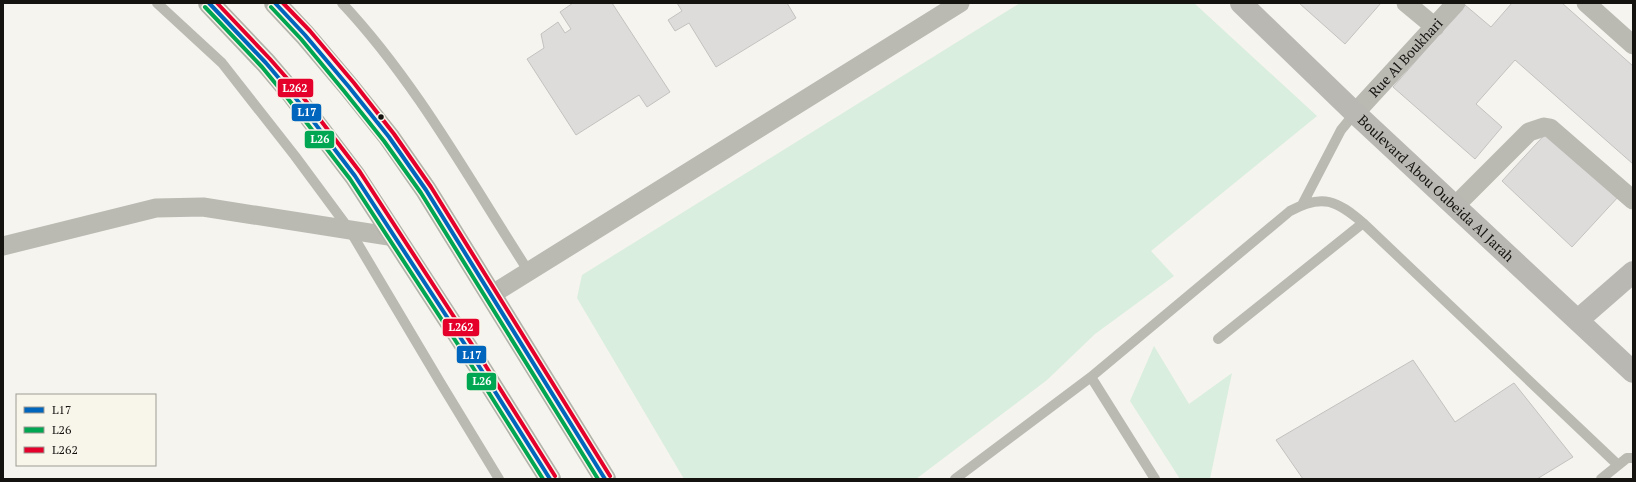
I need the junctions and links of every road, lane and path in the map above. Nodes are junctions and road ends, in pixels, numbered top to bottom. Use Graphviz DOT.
graph roads {
  1 [pos="157,3"];
  2 [pos="209,3"];
  3 [pos="275,3"];
  4 [pos="342,3"];
  5 [pos="960,3"];
  6 [pos="1241,3"];
  7 [pos="1406,3"];
  8 [pos="1456,3"];
  9 [pos="1586,3"];
  10 [pos="1434,27"];
  11 [pos="1633,45"];
  12 [pos="1355,113"];
  13 [pos="1633,200"];
  14 [pos="1302,205"];
  15 [pos="1455,206"];
  16 [pos="1363,223"];
  17 [pos="350,229"];
  18 [pos="395,237"];
  19 [pos="3,246"];
  20 [pos="529,272"];
  21 [pos="1633,272"];
  22 [pos="490,295"];
  23 [pos="1578,320"];
  24 [pos="1218,340"];
  25 [pos="1633,372"];
  26 [pos="1091,377"];
  27 [pos="1633,458"];
  28 [pos="1618,465"];
  29 [pos="545,477"];
  30 [pos="499,479"];
  31 [pos="606,479"];
  32 [pos="955,479"];
  33 [pos="1155,479"];
  34 [pos="1601,479"];
  1 -- 17 [label="lane"];
  2 -- 18 [label="main road"];
  3 -- 22 [label="main road"];
  4 -- 20 [label="lane"];
  5 -- 20 [label="street"];
  6 -- 12 [label="street, Boulevard Abou Oubeida Al Jarah"];
  7 -- 10 [label="street"];
  8 -- 10 [label="street, Rue Al Boukhari"];
  9 -- 11 [label="street"];
  10 -- 12 [label="street, Rue Al Boukhari"];
  12 -- 14 [label="lane"];
  12 -- 15 [label="street, Boulevard Abou Oubeida Al Jarah"];
  13 -- 15 [label="street"];
  14 -- 16 [label="lane"];
  14 -- 26 [label="lane"];
  15 -- 23 [label="street, Boulevard Abou Oubeida Al Jarah"];
  16 -- 24 [label="lane"];
  16 -- 28 [label="lane"];
  17 -- 18 [label="street"];
  17 -- 19 [label="street"];
  17 -- 30 [label="lane"];
  18 -- 29 [label="main road"];
  20 -- 22 [label="street"];
  21 -- 23 [label="street"];
  22 -- 31 [label="main road"];
  23 -- 25 [label="street, Boulevard Abou Oubeida Al Jarah"];
  26 -- 32 [label="lane"];
  26 -- 33 [label="lane"];
  27 -- 28 [label="lane"];
  28 -- 34 [label="lane"];
}
